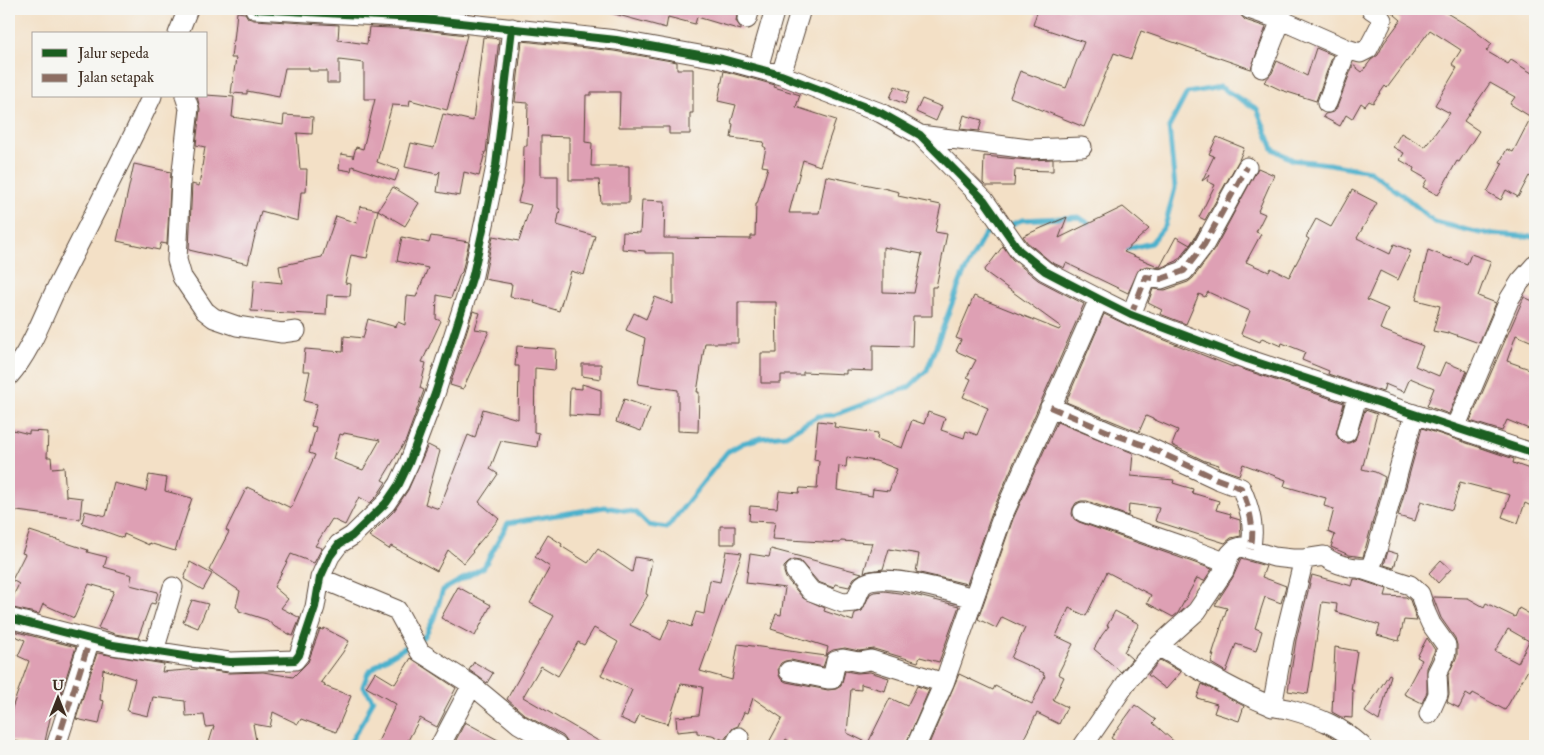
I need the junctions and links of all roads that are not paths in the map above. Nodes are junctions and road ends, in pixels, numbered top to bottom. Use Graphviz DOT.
graph roads {
  1 [pos="188,9"];
  2 [pos="255,9"];
  3 [pos="776,9"];
  4 [pos="801,9"];
  5 [pos="1249,9"];
  6 [pos="1371,9"];
  7 [pos="1281,14"];
  8 [pos="512,28"];
  9 [pos="179,32"];
  10 [pos="1347,50"];
  11 [pos="758,68"];
  12 [pos="1262,68"];
  13 [pos="782,75"];
  14 [pos="151,98"];
  15 [pos="186,98"];
  16 [pos="1327,103"];
  17 [pos="920,134"];
  18 [pos="1082,147"];
  19 [pos="1247,167"];
  20 [pos="1535,265"];
  21 [pos="1099,299"];
  22 [pos="1131,315"];
  23 [pos="296,331"];
  24 [pos="9,376"];
  25 [pos="1357,397"];
  26 [pos="1050,407"];
  27 [pos="1414,414"];
  28 [pos="1455,428"];
  29 [pos="1347,432"];
  30 [pos="1535,454"];
  31 [pos="1083,512"];
  32 [pos="1250,549"];
  33 [pos="1304,559"];
  34 [pos="1227,563"];
  35 [pos="1361,569"];
  36 [pos="794,571"];
  37 [pos="320,578"];
  38 [pos="173,587"];
  39 [pos="973,598"];
  40 [pos="9,618"];
  41 [pos="90,639"];
  42 [pos="1158,646"];
  43 [pos="154,651"];
  44 [pos="790,671"];
  45 [pos="944,683"];
  46 [pos="472,686"];
  47 [pos="1272,706"];
  48 [pos="1429,714"];
  49 [pos="56,746"];
  50 [pos="440,746"];
  51 [pos="557,746"];
  52 [pos="916,746"];
  53 [pos="1083,746"];
  54 [pos="1362,746"];
  1 -- 9 [label="street"];
  2 -- 8 [label="street"];
  3 -- 11 [label="street"];
  4 -- 13 [label="street"];
  5 -- 7 [label="street"];
  6 -- 10 [label="street"];
  7 -- 10 [label="street"];
  7 -- 12 [label="street"];
  8 -- 11 [label="street"];
  8 -- 37 [label="street"];
  10 -- 16 [label="street"];
  11 -- 13 [label="street"];
  13 -- 17 [label="street"];
  14 -- 24 [label="street"];
  15 -- 23 [label="street"];
  17 -- 18 [label="street"];
  17 -- 21 [label="street"];
  19 -- 22 [label="street"];
  20 -- 28 [label="street"];
  21 -- 22 [label="street"];
  21 -- 26 [label="street"];
  22 -- 25 [label="street"];
  25 -- 27 [label="street"];
  25 -- 29 [label="street"];
  26 -- 32 [label="street"];
  26 -- 39 [label="street"];
  27 -- 28 [label="street"];
  27 -- 35 [label="street"];
  28 -- 30 [label="street"];
  31 -- 34 [label="street"];
  32 -- 33 [label="street"];
  32 -- 34 [label="street"];
  33 -- 35 [label="street"];
  33 -- 47 [label="street"];
  34 -- 42 [label="street"];
  35 -- 48 [label="street"];
  36 -- 39 [label="street"];
  37 -- 43 [label="street"];
  37 -- 46 [label="street"];
  38 -- 43 [label="street"];
  39 -- 45 [label="street"];
  40 -- 41 [label="street"];
  41 -- 43 [label="street"];
  41 -- 49 [label="street"];
  42 -- 47 [label="street"];
  42 -- 53 [label="street"];
  44 -- 45 [label="street"];
  45 -- 52 [label="street"];
  46 -- 50 [label="street"];
  46 -- 51 [label="street"];
  47 -- 54 [label="street"];
}
